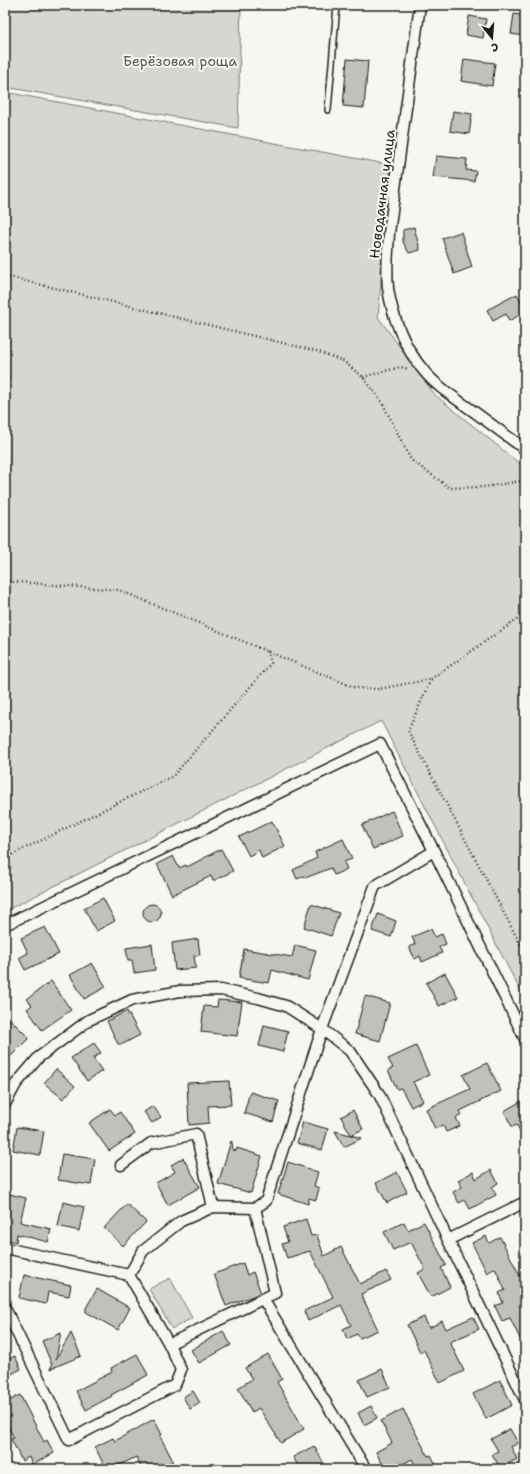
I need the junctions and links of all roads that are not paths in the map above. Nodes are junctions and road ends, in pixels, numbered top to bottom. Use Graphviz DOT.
graph roads {
  1 [pos="337,5"];
  2 [pos="420,5"];
  3 [pos="328,110"];
  4 [pos="525,449"];
  5 [pos="434,851"];
  6 [pos="5,925"];
  7 [pos="322,1029"];
  8 [pos="525,1039"];
  9 [pos="5,1104"];
  10 [pos="120,1165"];
  11 [pos="525,1202"];
  12 [pos="213,1207"];
  13 [pos="255,1208"];
  14 [pos="448,1240"];
  15 [pos="5,1248"];
  16 [pos="129,1275"];
  17 [pos="263,1299"];
  18 [pos="5,1308"];
  19 [pos="169,1344"];
  20 [pos="525,1400"];
  21 [pos="364,1468"];
  1 -- 3 [label="lane"];
  2 -- 4 [label="street, Новодачная улица"];
  5 -- 6 [label="street"];
  5 -- 7 [label="street"];
  5 -- 8 [label="street"];
  7 -- 9 [label="street"];
  7 -- 13 [label="street"];
  7 -- 14 [label="street"];
  10 -- 12 [label="street"];
  11 -- 14 [label="street"];
  12 -- 13 [label="street"];
  12 -- 16 [label="street"];
  13 -- 17 [label="street"];
  14 -- 20 [label="street"];
  15 -- 16 [label="street"];
  16 -- 19 [label="street"];
  17 -- 19 [label="street"];
  17 -- 21 [label="street"];
  18 -- 19 [label="street"];
}
